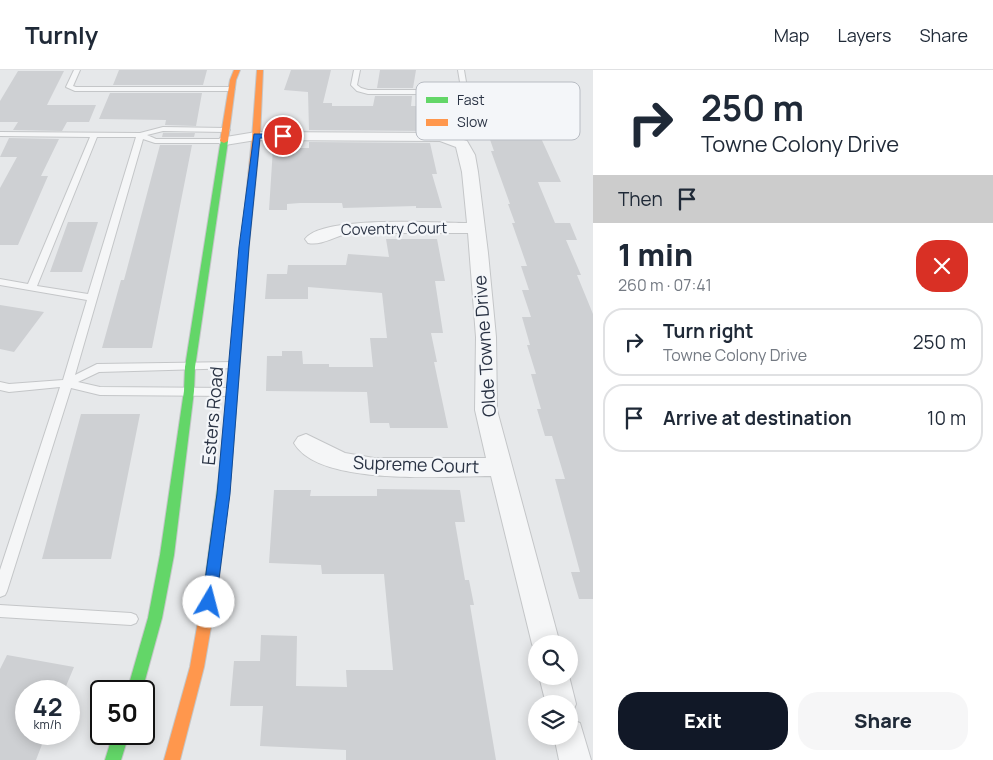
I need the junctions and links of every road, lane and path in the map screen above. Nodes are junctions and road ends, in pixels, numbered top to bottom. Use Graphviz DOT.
graph roads {
  1 [pos="77,70"];
  2 [pos="237,70"];
  3 [pos="260,70"];
  4 [pos="358,70"];
  5 [pos="232,89"];
  6 [pos="416,93"];
  7 [pos="0,134"];
  8 [pos="94,135"];
  9 [pos="140,135"];
  10 [pos="225,135"];
  11 [pos="256,136"];
  12 [pos="416,137"];
  13 [pos="453,140"];
  14 [pos="475,228"];
  15 [pos="314,239"];
  16 [pos="0,282"];
  17 [pos="32,287"];
  18 [pos="93,298"];
  19 [pos="190,366"];
  20 [pos="234,366"];
  21 [pos="67,382"];
  22 [pos="0,386"];
  23 [pos="189,390"];
  24 [pos="232,392"];
  25 [pos="306,443"];
  26 [pos="501,467"];
  27 [pos="0,591"];
  28 [pos="0,611"];
  29 [pos="131,619"];
  30 [pos="544,635"];
  31 [pos="137,680"];
  32 [pos="118,745"];
  33 [pos="572,745"];
  34 [pos="113,760"];
  35 [pos="172,760"];
  36 [pos="575,760"];
  1 -- 5 [label="lane"];
  2 -- 5 [label="main road, Esters Road"];
  3 -- 11 [label="main road, Esters Road"];
  4 -- 6 [label="lane"];
  5 -- 10 [label="main road, Esters Road"];
  7 -- 8 [label="lane"];
  8 -- 9 [label="lane"];
  8 -- 17 [label="lane"];
  9 -- 10 [label="lane"];
  9 -- 10 [label="lane"];
  9 -- 18 [label="lane"];
  10 -- 11 [label="street"];
  10 -- 19 [label="main road, Esters Road"];
  11 -- 12 [label="street, Olde Towne Drive"];
  11 -- 20 [label="main road, Esters Road"];
  13 -- 14 [label="street, Olde Towne Drive"];
  14 -- 15 [label="street, Coventry Court"];
  14 -- 26 [label="street, Olde Towne Drive"];
  16 -- 17 [label="lane"];
  17 -- 18 [label="lane"];
  18 -- 21 [label="lane"];
  19 -- 20 [label="lane"];
  19 -- 21 [label="lane"];
  19 -- 23 [label="main road, Esters Road"];
  20 -- 24 [label="main road, Esters Road"];
  21 -- 22 [label="lane"];
  21 -- 23 [label="lane"];
  21 -- 27 [label="lane"];
  23 -- 24 [label="lane"];
  23 -- 31 [label="main road, Esters Road"];
  24 -- 35 [label="main road, Esters Road"];
  25 -- 26 [label="street, Supreme Court"];
  26 -- 30 [label="street, Olde Towne Drive"];
  28 -- 29 [label="lane"];
  32 -- 34 [label="main road"];
  33 -- 36 [label="street"];
}
